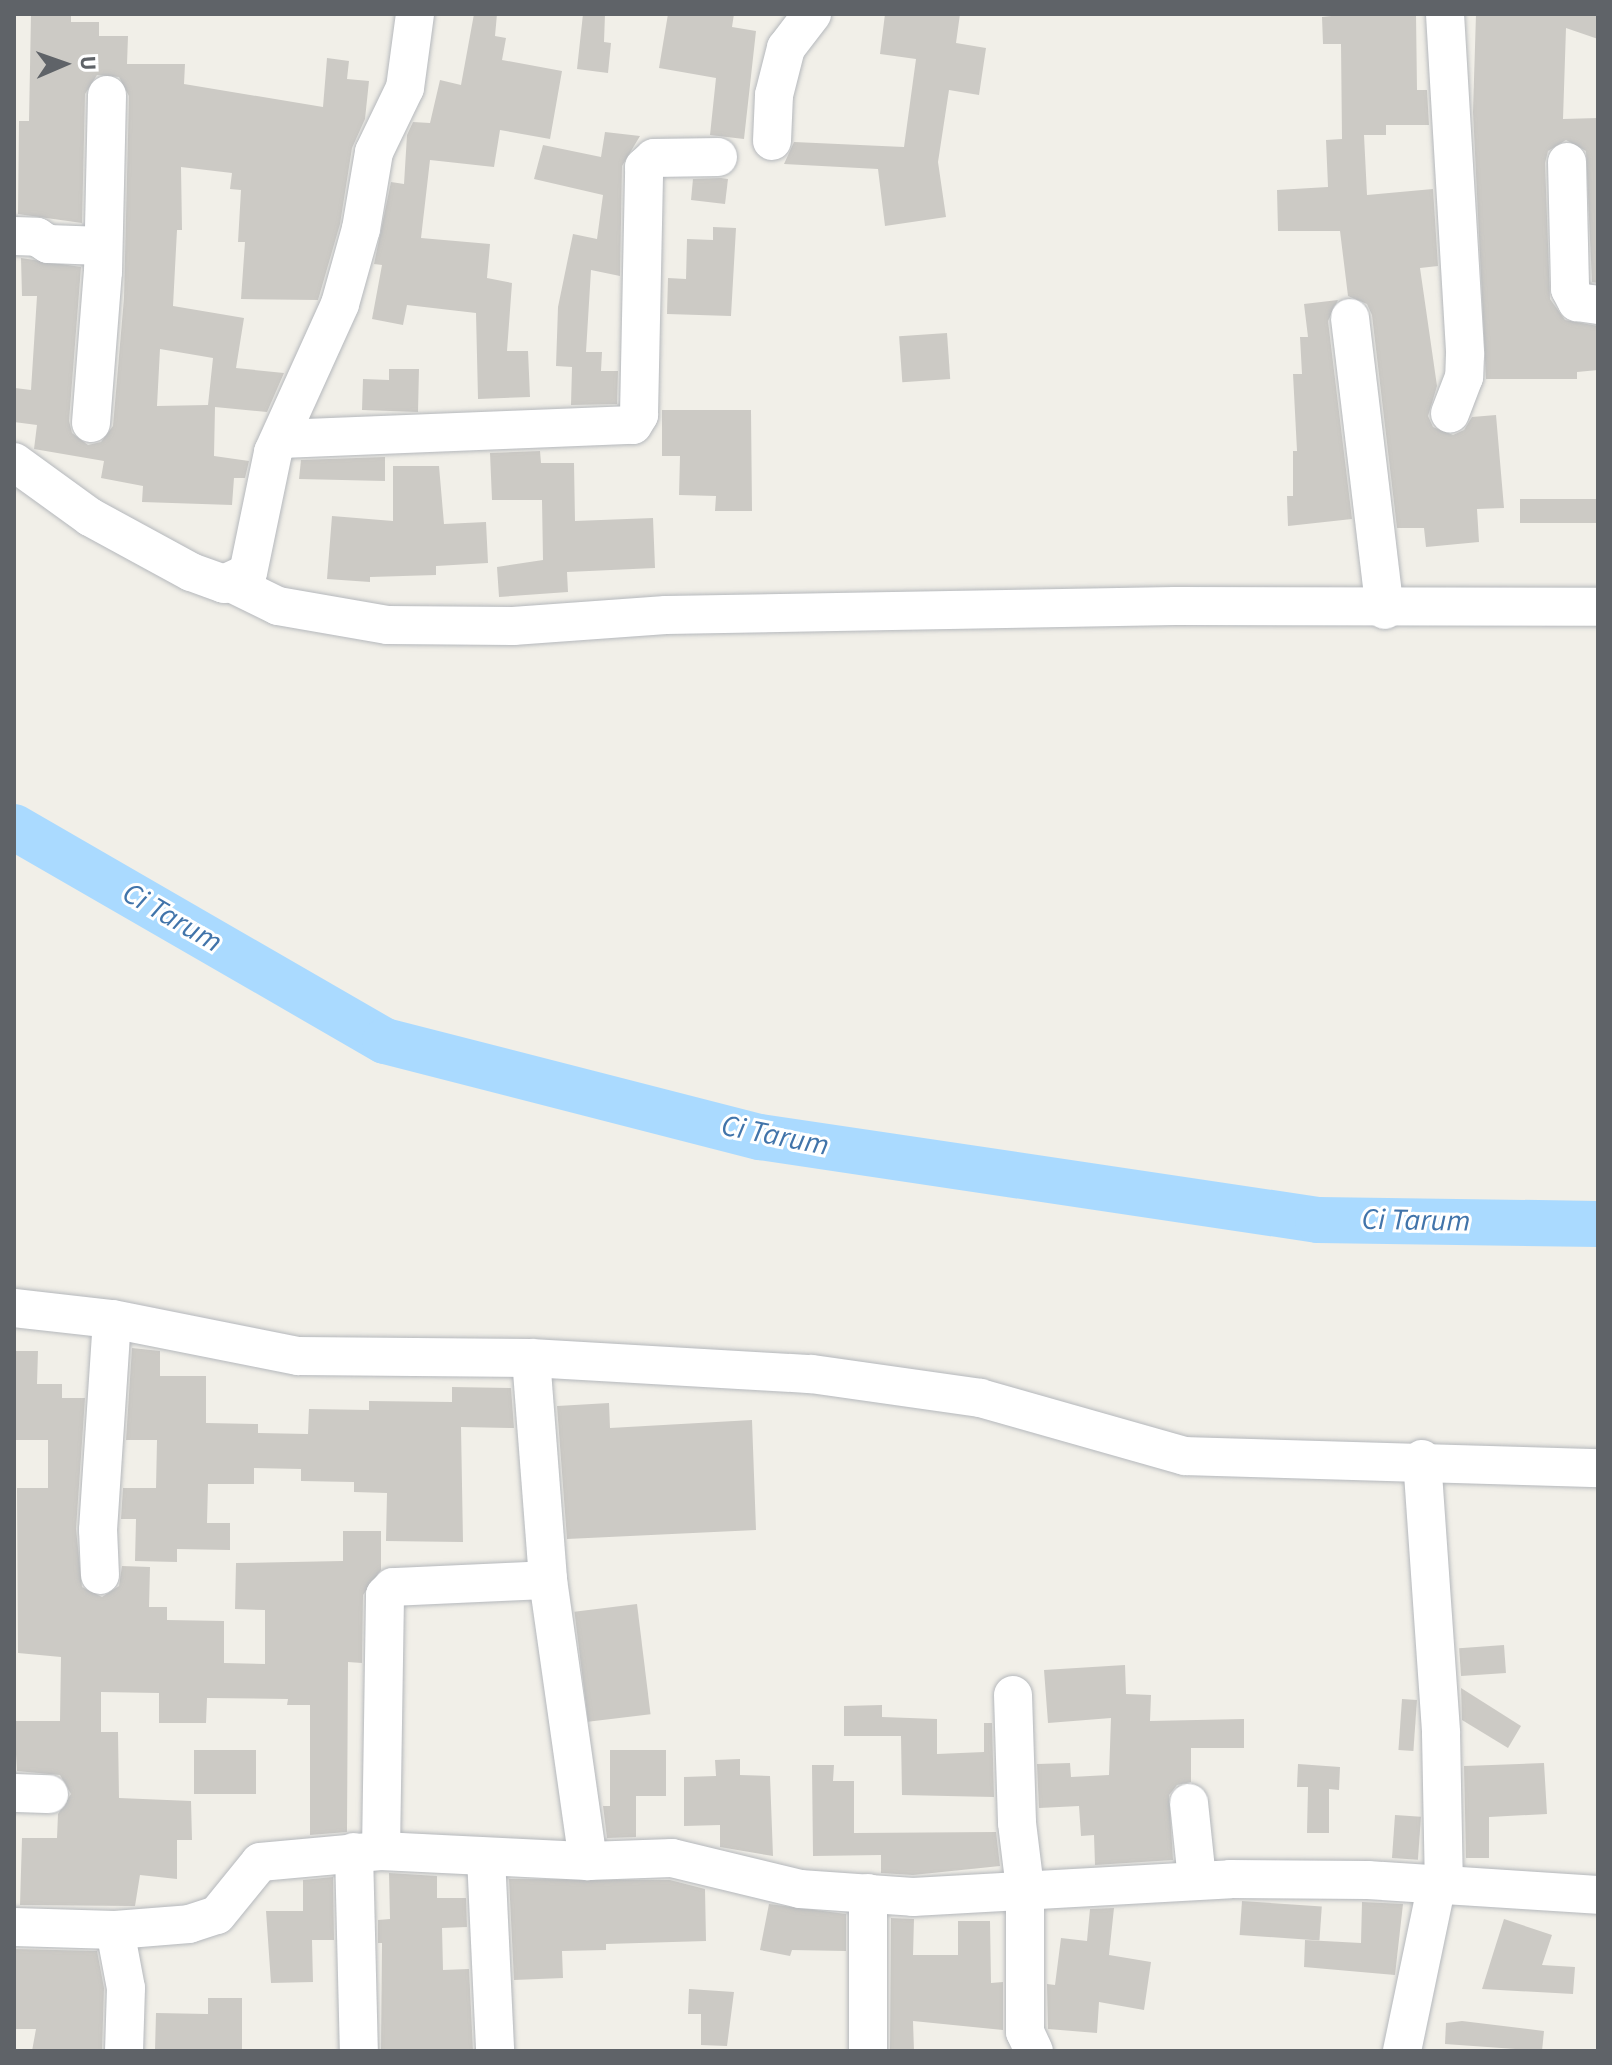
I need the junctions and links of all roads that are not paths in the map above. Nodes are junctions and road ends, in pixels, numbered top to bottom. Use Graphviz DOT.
graph roads {
  1 [pos="415,14"];
  2 [pos="812,14"];
  3 [pos="1445,14"];
  4 [pos="107,95"];
  5 [pos="772,141"];
  6 [pos="718,157"];
  7 [pos="1567,162"];
  8 [pos="14,236"];
  9 [pos="103,246"];
  10 [pos="1598,305"];
  11 [pos="1350,318"];
  12 [pos="1450,413"];
  13 [pos="91,423"];
  14 [pos="281,439"];
  15 [pos="14,462"];
  16 [pos="233,584"];
  17 [pos="1598,607"];
  18 [pos="1385,610"];
  19 [pos="14,1308"];
  20 [pos="112,1319"];
  21 [pos="531,1358"];
  22 [pos="1422,1459"];
  23 [pos="1598,1468"];
  24 [pos="100,1575"];
  25 [pos="548,1580"];
  26 [pos="1013,1695"];
  27 [pos="1189,1803"];
  28 [pos="367,1851"];
  29 [pos="486,1857"];
  30 [pos="588,1861"];
  31 [pos="1197,1879"];
  32 [pos="1440,1883"];
  33 [pos="1025,1888"];
  34 [pos="868,1893"];
  35 [pos="1598,1895"];
  36 [pos="14,1927"];
  37 [pos="115,1930"];
  38 [pos="124,2051"];
  39 [pos="359,2051"];
  40 [pos="495,2051"];
  41 [pos="868,2051"];
  42 [pos="1034,2051"];
  43 [pos="1402,2051"];
  1 -- 14 [label="street"];
  2 -- 5 [label="street"];
  3 -- 12 [label="street"];
  4 -- 9 [label="street"];
  6 -- 14 [label="street"];
  7 -- 10 [label="street"];
  8 -- 9 [label="street"];
  9 -- 13 [label="street"];
  11 -- 18 [label="street"];
  14 -- 16 [label="street"];
  15 -- 16 [label="street"];
  16 -- 18 [label="street"];
  17 -- 18 [label="street"];
  19 -- 20 [label="street"];
  20 -- 21 [label="street"];
  20 -- 24 [label="street"];
  21 -- 22 [label="street"];
  21 -- 25 [label="street"];
  22 -- 23 [label="street"];
  22 -- 32 [label="street"];
  25 -- 28 [label="street"];
  25 -- 30 [label="street"];
  26 -- 33 [label="street"];
  27 -- 31 [label="street"];
  28 -- 29 [label="street"];
  28 -- 37 [label="street"];
  28 -- 39 [label="street"];
  29 -- 30 [label="street"];
  29 -- 40 [label="street"];
  30 -- 34 [label="street"];
  31 -- 32 [label="street"];
  31 -- 33 [label="street"];
  32 -- 35 [label="street"];
  32 -- 43 [label="street"];
  33 -- 34 [label="street"];
  33 -- 42 [label="street"];
  34 -- 41 [label="street"];
  36 -- 37 [label="street"];
  37 -- 38 [label="street"];
}
